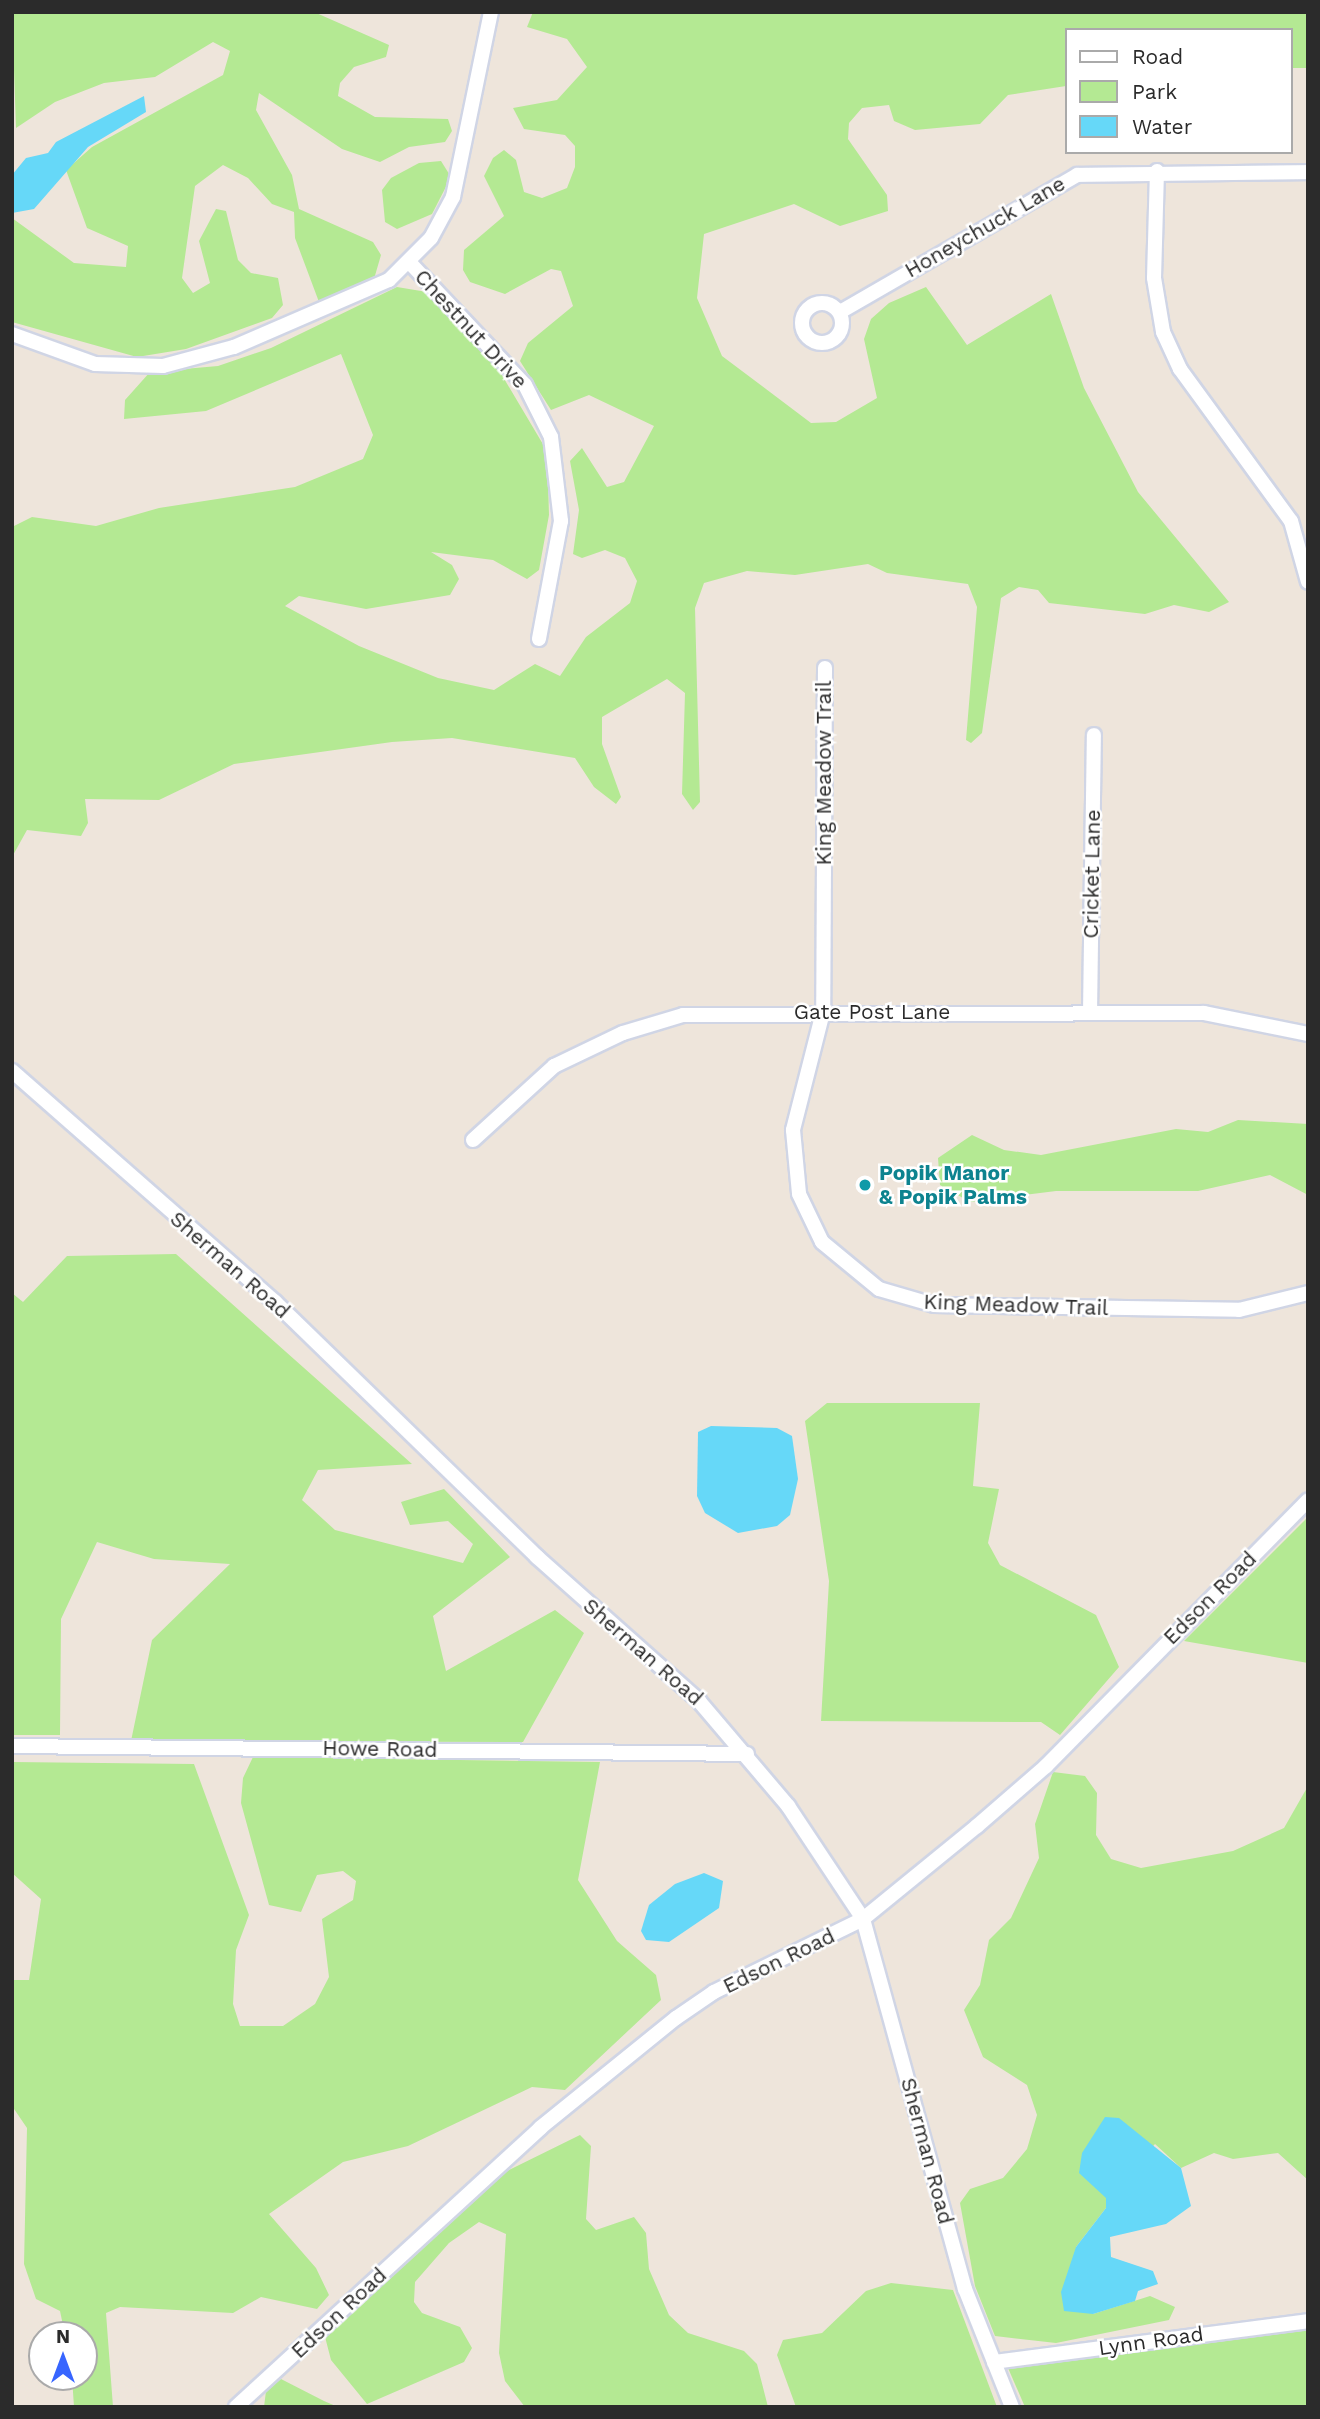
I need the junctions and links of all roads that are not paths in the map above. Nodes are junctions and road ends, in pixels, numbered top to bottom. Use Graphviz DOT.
graph roads {
  1 [pos="491,12"];
  2 [pos="1157,172"];
  3 [pos="1308,172"];
  4 [pos="411,264"];
  5 [pos="840,312"];
  6 [pos="12,334"];
  7 [pos="1308,582"];
  8 [pos="539,639"];
  9 [pos="825,668"];
  10 [pos="1094,735"];
  11 [pos="822,1012"];
  12 [pos="1090,1013"];
  13 [pos="1308,1034"];
  14 [pos="12,1072"];
  15 [pos="473,1140"];
  16 [pos="1308,1293"];
  17 [pos="1308,1500"];
  18 [pos="12,1746"];
  19 [pos="747,1754"];
  20 [pos="863,1919"];
  21 [pos="1308,2321"];
  22 [pos="993,2362"];
  23 [pos="236,2407"];
  24 [pos="1012,2407"];
  1 -- 4 [label="street"];
  2 -- 3 [label="street, Honeychuck Lane"];
  2 -- 5 [label="street, Honeychuck Lane"];
  2 -- 7 [label="street"];
  4 -- 6 [label="street"];
  4 -- 8 [label="street, Chestnut Drive"];
  9 -- 11 [label="street, King Meadow Trail"];
  10 -- 12 [label="street, Cricket Lane"];
  11 -- 12 [label="street, Gate Post Lane"];
  11 -- 15 [label="street, Gate Post Lane"];
  11 -- 16 [label="street, King Meadow Trail"];
  12 -- 13 [label="street, Gate Post Lane"];
  14 -- 19 [label="street, Sherman Road"];
  17 -- 20 [label="street, Edson Road"];
  18 -- 19 [label="street, Howe Road"];
  19 -- 20 [label="street, Sherman Road"];
  20 -- 22 [label="street, Sherman Road"];
  20 -- 23 [label="street, Edson Road"];
  21 -- 22 [label="street, Lynn Road"];
  22 -- 24 [label="street, Sherman Road"];
}
